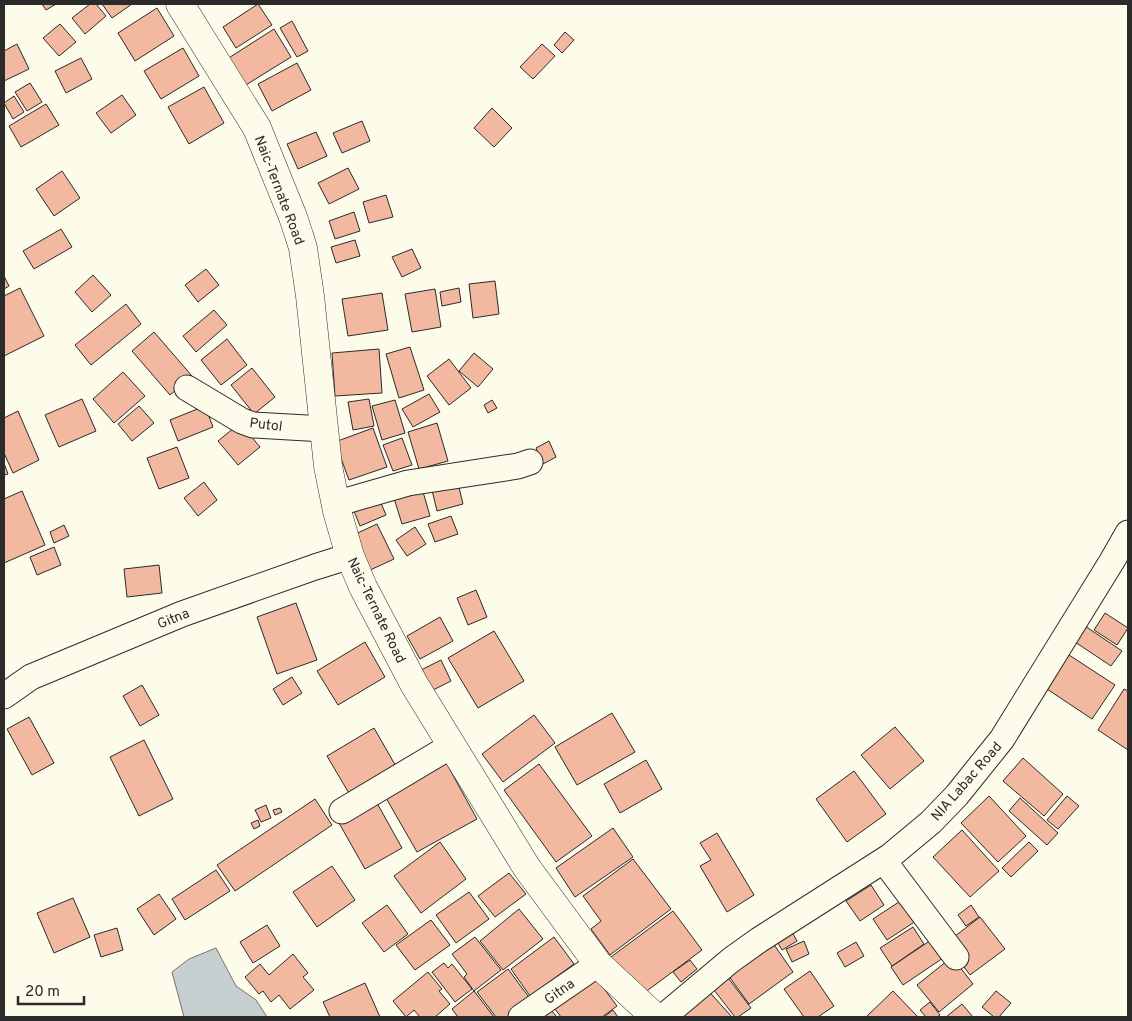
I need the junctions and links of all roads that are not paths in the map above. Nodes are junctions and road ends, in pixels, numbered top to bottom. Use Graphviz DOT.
graph roads {
  1 [pos="180,4"];
  2 [pos="187,388"];
  3 [pos="324,429"];
  4 [pos="530,462"];
  5 [pos="335,504"];
  6 [pos="1128,532"];
  7 [pos="350,556"];
  8 [pos="1120,563"];
  9 [pos="4,696"];
  10 [pos="451,746"];
  11 [pos="342,811"];
  12 [pos="884,861"];
  13 [pos="956,957"];
  14 [pos="598,964"];
  15 [pos="521,1017"];
  16 [pos="655,1017"];
  17 [pos="663,1017"];
  1 -- 3 [label="main road, Naic-Ternate Road"];
  2 -- 3 [label="street, Putol"];
  3 -- 5 [label="main road, Naic-Ternate Road"];
  4 -- 5 [label="street"];
  5 -- 7 [label="main road, Naic-Ternate Road"];
  6 -- 8 [label="street, NIA Labac Road"];
  7 -- 9 [label="street, Gitna"];
  7 -- 10 [label="main road, Naic-Ternate Road"];
  8 -- 12 [label="street, NIA Labac Road"];
  10 -- 11 [label="street"];
  10 -- 14 [label="main road, Naic-Ternate Road"];
  12 -- 13 [label="street"];
  12 -- 17 [label="street, NIA Labac Road"];
  14 -- 15 [label="street, Gitna"];
  14 -- 16 [label="main road, Naic-Ternate Road"];
}
